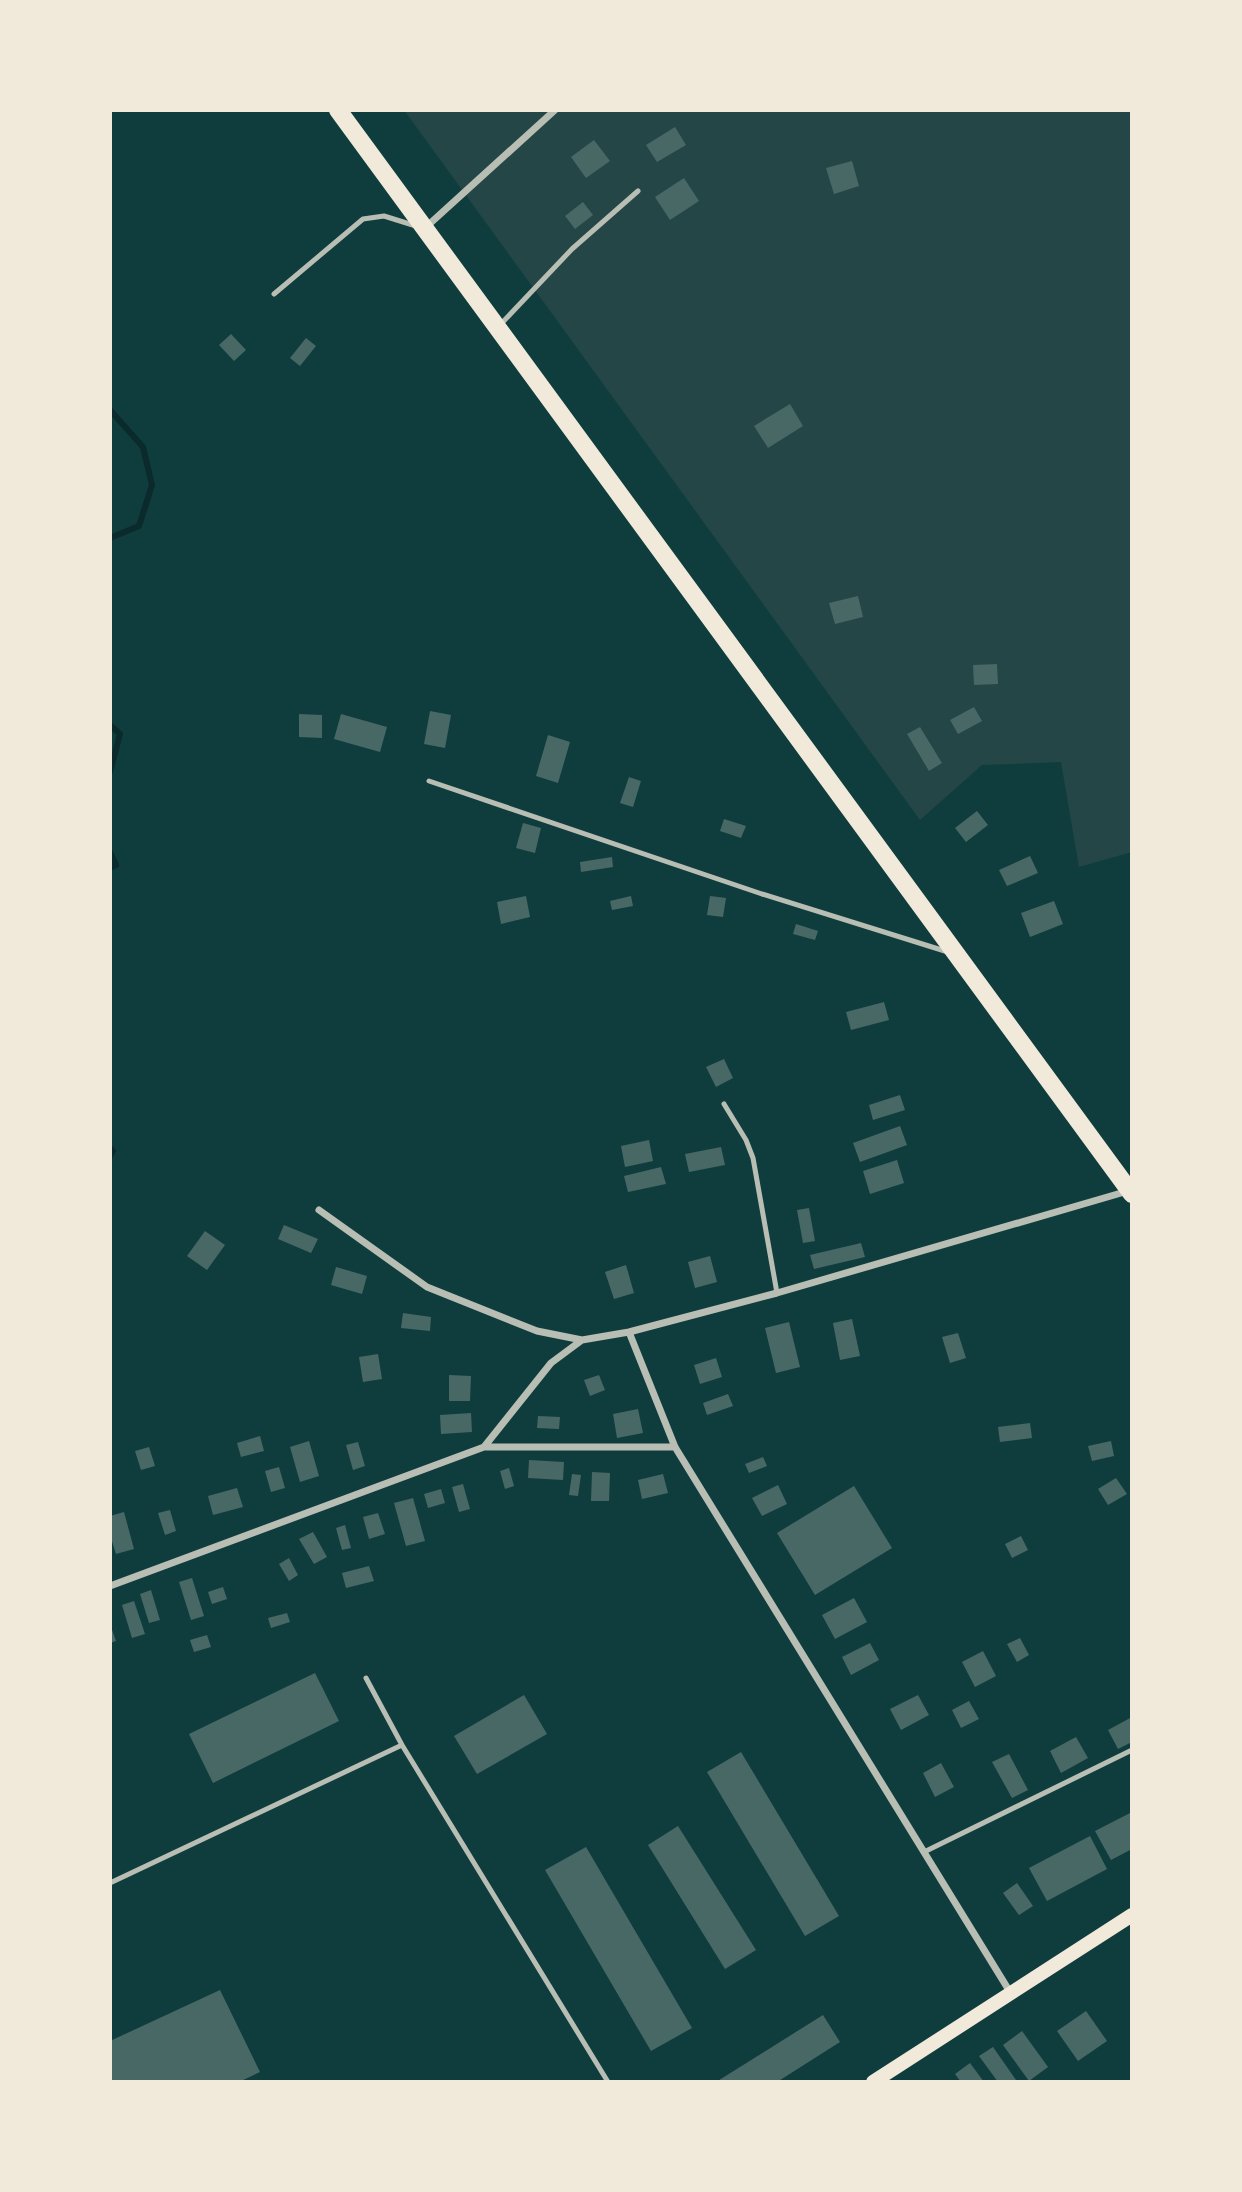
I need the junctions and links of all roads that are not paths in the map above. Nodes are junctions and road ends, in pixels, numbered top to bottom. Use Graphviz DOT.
graph roads {
  1 [pos="338,110"];
  2 [pos="555,110"];
  3 [pos="638,191"];
  4 [pos="424,228"];
  5 [pos="274,294"];
  6 [pos="497,328"];
  7 [pos="429,781"];
  8 [pos="956,955"];
  9 [pos="724,1104"];
  10 [pos="1130,1192"];
  11 [pos="318,1210"];
  12 [pos="777,1293"];
  13 [pos="629,1332"];
  14 [pos="582,1340"];
  15 [pos="484,1447"];
  16 [pos="675,1447"];
  17 [pos="110,1586"];
  18 [pos="366,1678"];
  19 [pos="402,1745"];
  20 [pos="1132,1750"];
  21 [pos="924,1852"];
  22 [pos="110,1883"];
  23 [pos="1132,1915"];
  24 [pos="1010,1992"];
  25 [pos="608,2082"];
  26 [pos="873,2082"];
  1 -- 4 [label="main road"];
  2 -- 4 [label="street"];
  3 -- 6 [label="lane"];
  4 -- 5 [label="lane"];
  4 -- 6 [label="main road"];
  6 -- 8 [label="main road"];
  7 -- 8 [label="lane"];
  8 -- 10 [label="main road"];
  9 -- 12 [label="lane"];
  10 -- 12 [label="street"];
  11 -- 14 [label="street"];
  12 -- 13 [label="street"];
  13 -- 14 [label="street"];
  13 -- 16 [label="street"];
  14 -- 15 [label="street"];
  15 -- 16 [label="street"];
  15 -- 17 [label="street"];
  16 -- 21 [label="street"];
  18 -- 19 [label="lane"];
  19 -- 22 [label="lane"];
  19 -- 25 [label="lane"];
  20 -- 21 [label="lane"];
  21 -- 24 [label="street"];
  23 -- 24 [label="main road"];
  24 -- 26 [label="main road"];
}
